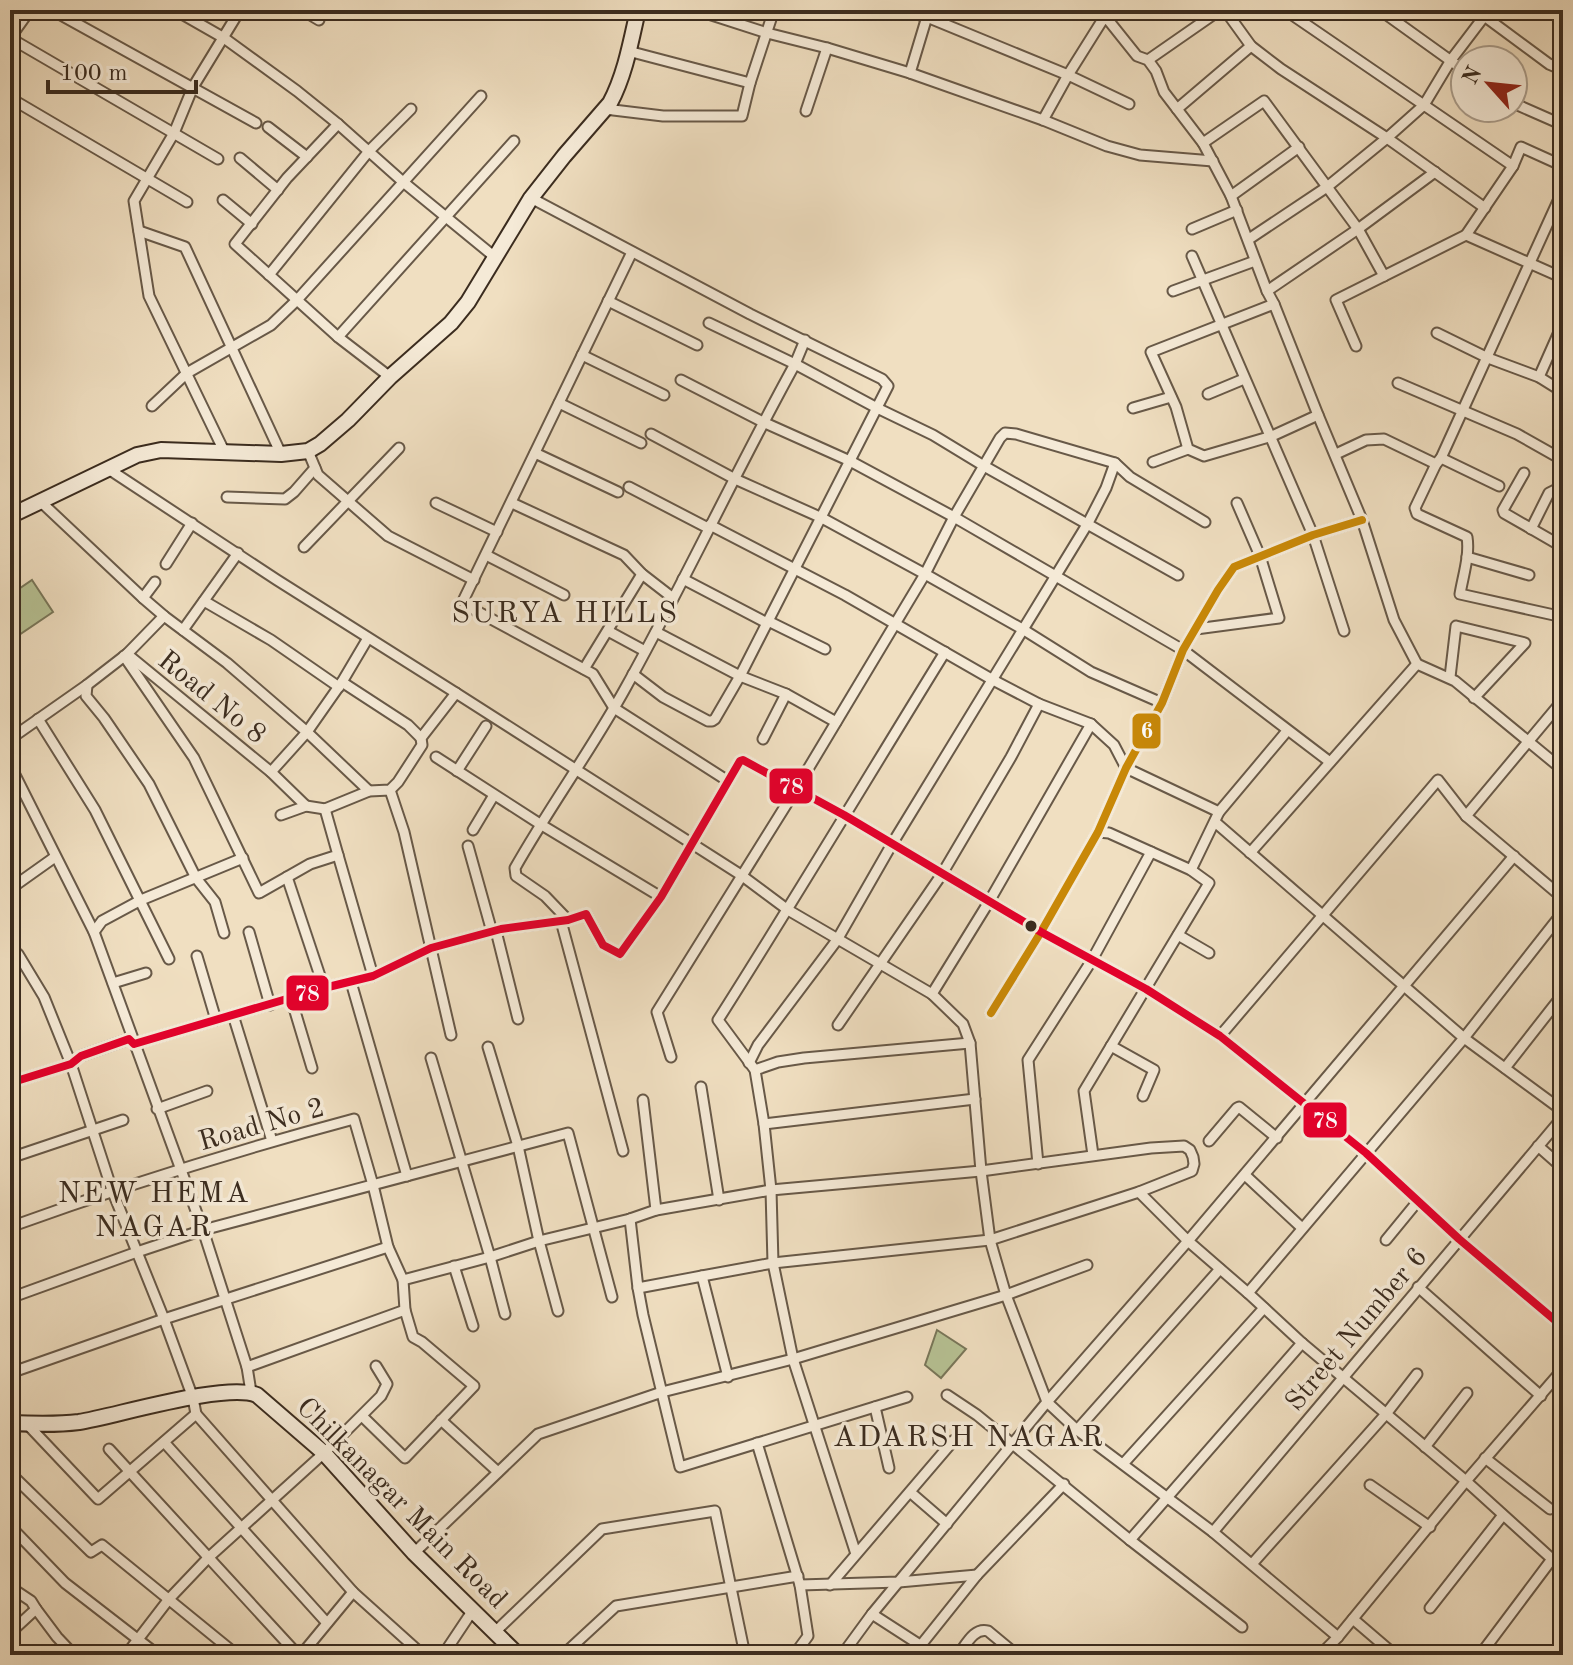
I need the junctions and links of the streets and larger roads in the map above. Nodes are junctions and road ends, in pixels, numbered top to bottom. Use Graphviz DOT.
graph roads {
  1 [pos="30,10"];
  2 [pos="52,10"];
  3 [pos="175,10"];
  4 [pos="240,10"];
  5 [pos="302,10"];
  6 [pos="638,10"];
  7 [pos="696,10"];
  8 [pos="774,10"];
  9 [pos="903,10"];
  10 [pos="1095,10"];
  11 [pos="1222,10"];
  12 [pos="1285,10"];
  13 [pos="1380,10"];
  14 [pos="1483,12"];
  15 [pos="1107,13"];
  16 [pos="928,14"];
  17 [pos="319,20"];
  18 [pos="767,33"];
  19 [pos="10,38"];
  20 [pos="224,38"];
  21 [pos="1462,44"];
  22 [pos="1251,46"];
  23 [pos="827,48"];
  24 [pos="628,51"];
  25 [pos="1449,59"];
  26 [pos="1148,60"];
  27 [pos="1449,63"];
  28 [pos="1563,70"];
  29 [pos="910,73"];
  30 [pos="1068,75"];
  31 [pos="750,83"];
  32 [pos="193,87"];
  33 [pos="481,96"];
  34 [pos="10,98"];
  35 [pos="1129,104"];
  36 [pos="1424,105"];
  37 [pos="411,109"];
  38 [pos="605,109"];
  39 [pos="1177,109"];
  40 [pos="1529,110"];
  41 [pos="806,111"];
  42 [pos="1043,120"];
  43 [pos="256,123"];
  44 [pos="338,124"];
  45 [pos="1563,125"];
  46 [pos="268,127"];
  47 [pos="174,133"];
  48 [pos="1387,138"];
  49 [pos="514,141"];
  50 [pos="1203,143"];
  51 [pos="1299,147"];
  52 [pos="369,151"];
  53 [pos="307,157"];
  54 [pos="240,158"];
  55 [pos="218,159"];
  56 [pos="1213,161"];
  57 [pos="1513,166"];
  58 [pos="1563,166"];
  59 [pos="1435,172"];
  60 [pos="147,177"];
  61 [pos="402,181"];
  62 [pos="1327,187"];
  63 [pos="278,190"];
  64 [pos="1563,190"];
  65 [pos="1231,196"];
  66 [pos="531,198"];
  67 [pos="223,200"];
  68 [pos="187,202"];
  69 [pos="1485,208"];
  70 [pos="1237,210"];
  71 [pos="447,216"];
  72 [pos="252,224"];
  73 [pos="1192,229"];
  74 [pos="1358,229"];
  75 [pos="139,231"];
  76 [pos="1466,235"];
  77 [pos="1249,239"];
  78 [pos="632,252"];
  79 [pos="1192,256"];
  80 [pos="496,258"];
  81 [pos="1255,261"];
  82 [pos="1529,262"];
  83 [pos="269,275"];
  84 [pos="1384,276"];
  85 [pos="1563,278"];
  86 [pos="1201,280"];
  87 [pos="1173,291"];
  88 [pos="1267,291"];
  89 [pos="297,300"];
  90 [pos="608,301"];
  91 [pos="1274,304"];
  92 [pos="709,323"];
  93 [pos="1563,323"];
  94 [pos="1221,325"];
  95 [pos="1437,333"];
  96 [pos="338,337"];
  97 [pos="805,340"];
  98 [pos="697,345"];
  99 [pos="1356,346"];
  100 [pos="232,347"];
  101 [pos="582,355"];
  102 [pos="1488,358"];
  103 [pos="795,364"];
  104 [pos="187,373"];
  105 [pos="390,377"];
  106 [pos="1539,377"];
  107 [pos="1244,379"];
  108 [pos="681,380"];
  109 [pos="1398,383"];
  110 [pos="1563,392"];
  111 [pos="1208,394"];
  112 [pos="664,395"];
  113 [pos="1171,397"];
  114 [pos="559,403"];
  115 [pos="152,406"];
  116 [pos="877,408"];
  117 [pos="1133,408"];
  118 [pos="1463,412"];
  119 [pos="1318,415"];
  120 [pos="763,422"];
  121 [pos="651,434"];
  122 [pos="1272,436"];
  123 [pos="641,443"];
  124 [pos="399,448"];
  125 [pos="1188,449"];
  126 [pos="224,451"];
  127 [pos="308,451"];
  128 [pos="535,453"];
  129 [pos="281,454"];
  130 [pos="1336,454"];
  131 [pos="1563,460"];
  132 [pos="850,461"];
  133 [pos="1438,461"];
  134 [pos="1153,462"];
  135 [pos="1115,463"];
  136 [pos="984,466"];
  137 [pos="107,468"];
  138 [pos="315,468"];
  139 [pos="1524,473"];
  140 [pos="735,479"];
  141 [pos="1499,486"];
  142 [pos="629,487"];
  143 [pos="618,492"];
  144 [pos="1563,494"];
  145 [pos="227,497"];
  146 [pos="40,501"];
  147 [pos="347,501"];
  148 [pos="436,503"];
  149 [pos="512,503"];
  150 [pos="1237,503"];
  151 [pos="10,516"];
  152 [pos="954,517"];
  153 [pos="822,518"];
  154 [pos="1362,520"];
  155 [pos="1205,522"];
  156 [pos="192,523"];
  157 [pos="1088,523"];
  158 [pos="709,526"];
  159 [pos="1531,529"];
  160 [pos="497,532"];
  161 [pos="1313,535"];
  162 [pos="304,547"];
  163 [pos="1563,547"];
  164 [pos="238,553"];
  165 [pos="486,555"];
  166 [pos="1260,556"];
  167 [pos="1467,557"];
  168 [pos="166,564"];
  169 [pos="795,570"];
  170 [pos="642,574"];
  171 [pos="925,574"];
  172 [pos="1178,575"];
  173 [pos="1529,575"];
  174 [pos="1056,576"];
  175 [pos="683,579"];
  176 [pos="474,580"];
  177 [pos="155,582"];
  178 [pos="564,595"];
  179 [pos="143,598"];
  180 [pos="673,598"];
  181 [pos="204,601"];
  182 [pos="164,616"];
  183 [pos="1563,617"];
  184 [pos="768,622"];
  185 [pos="894,622"];
  186 [pos="1196,629"];
  187 [pos="183,630"];
  188 [pos="1024,630"];
  189 [pos="608,631"];
  190 [pos="1344,631"];
  191 [pos="656,632"];
  192 [pos="368,638"];
  193 [pos="825,649"];
  194 [pos="1183,650"];
  195 [pos="645,651"];
  196 [pos="945,652"];
  197 [pos="126,655"];
  198 [pos="1417,664"];
  199 [pos="584,669"];
  200 [pos="633,674"];
  201 [pos="740,676"];
  202 [pos="1450,677"];
  203 [pos="993,680"];
  204 [pos="87,685"];
  205 [pos="340,685"];
  206 [pos="456,693"];
  207 [pos="786,694"];
  208 [pos="1474,698"];
  209 [pos="1563,700"];
  210 [pos="1162,703"];
  211 [pos="1039,704"];
  212 [pos="614,708"];
  213 [pos="38,719"];
  214 [pos="836,722"];
  215 [pos="1091,724"];
  216 [pos="486,726"];
  217 [pos="1287,731"];
  218 [pos="307,732"];
  219 [pos="421,738"];
  220 [pos="10,739"];
  221 [pos="763,739"];
  222 [pos="1529,742"];
  223 [pos="436,757"];
  224 [pos="1330,762"];
  225 [pos="10,765"];
  226 [pos="1126,768"];
  227 [pos="1563,770"];
  228 [pos="457,771"];
  229 [pos="576,771"];
  230 [pos="271,772"];
  231 [pos="728,781"];
  232 [pos="796,789"];
  233 [pos="390,790"];
  234 [pos="369,791"];
  235 [pos="494,795"];
  236 [pos="306,806"];
  237 [pos="325,809"];
  238 [pos="281,815"];
  239 [pos="844,815"];
  240 [pos="1466,816"];
  241 [pos="1217,817"];
  242 [pos="540,824"];
  243 [pos="473,830"];
  244 [pos="1098,832"];
  245 [pos="892,844"];
  246 [pos="692,845"];
  247 [pos="468,846"];
  248 [pos="1151,852"];
  249 [pos="1250,853"];
  250 [pos="338,855"];
  251 [pos="1514,856"];
  252 [pos="55,857"];
  253 [pos="243,858"];
  254 [pos="1191,870"];
  255 [pos="942,874"];
  256 [pos="741,875"];
  257 [pos="287,877"];
  258 [pos="196,878"];
  259 [pos="10,889"];
  260 [pos="661,897"];
  261 [pos="1563,898"];
  262 [pos="141,900"];
  263 [pos="990,900"];
  264 [pos="788,910"];
  265 [pos="1563,912"];
  266 [pos="1322,915"];
  267 [pos="564,920"];
  268 [pos="494,931"];
  269 [pos="94,932"];
  270 [pos="249,932"];
  271 [pos="1041,932"];
  272 [pos="224,933"];
  273 [pos="1178,935"];
  274 [pos="837,940"];
  275 [pos="431,948"];
  276 [pos="1209,953"];
  277 [pos="18,954"];
  278 [pos="197,956"];
  279 [pos="169,959"];
  280 [pos="1092,960"];
  281 [pos="880,963"];
  282 [pos="146,973"];
  283 [pos="373,976"];
  284 [pos="351,982"];
  285 [pos="113,983"];
  286 [pos="1404,985"];
  287 [pos="324,988"];
  288 [pos="1146,989"];
  289 [pos="932,994"];
  290 [pos="1563,994"];
  291 [pos="291,998"];
  292 [pos="270,1005"];
  293 [pos="991,1013"];
  294 [pos="233,1015"];
  295 [pos="518,1019"];
  296 [pos="216,1020"];
  297 [pos="838,1025"];
  298 [pos="451,1035"];
  299 [pos="1220,1036"];
  300 [pos="1464,1038"];
  301 [pos="970,1043"];
  302 [pos="134,1044"];
  303 [pos="1111,1046"];
  304 [pos="488,1047"];
  305 [pos="671,1057"];
  306 [pos="431,1058"];
  307 [pos="71,1064"];
  308 [pos="752,1067"];
  309 [pos="312,1068"];
  310 [pos="1505,1068"];
  311 [pos="10,1083"];
  312 [pos="701,1087"];
  313 [pos="207,1091"];
  314 [pos="1143,1096"];
  315 [pos="975,1099"];
  316 [pos="643,1100"];
  317 [pos="1305,1104"];
  318 [pos="157,1109"];
  319 [pos="1563,1111"];
  320 [pos="1563,1117"];
  321 [pos="123,1120"];
  322 [pos="764,1124"];
  323 [pos="91,1130"];
  324 [pos="1277,1138"];
  325 [pos="272,1141"];
  326 [pos="1209,1141"];
  327 [pos="518,1146"];
  328 [pos="1538,1146"];
  329 [pos="623,1151"];
  330 [pos="1366,1153"];
  331 [pos="1093,1155"];
  332 [pos="10,1158"];
  333 [pos="462,1161"];
  334 [pos="1038,1164"];
  335 [pos="1563,1168"];
  336 [pos="181,1169"];
  337 [pos="981,1171"];
  338 [pos="1245,1175"];
  339 [pos="407,1176"];
  340 [pos="373,1185"];
  341 [pos="112,1190"];
  342 [pos="771,1190"];
  343 [pos="1139,1192"];
  344 [pos="719,1200"];
  345 [pos="1418,1201"];
  346 [pos="656,1210"];
  347 [pos="630,1219"];
  348 [pos="10,1227"];
  349 [pos="593,1227"];
  350 [pos="1302,1228"];
  351 [pos="203,1230"];
  352 [pos="1459,1239"];
  353 [pos="990,1240"];
  354 [pos="1386,1240"];
  355 [pos="539,1241"];
  356 [pos="1188,1241"];
  357 [pos="388,1247"];
  358 [pos="137,1252"];
  359 [pos="490,1257"];
  360 [pos="773,1263"];
  361 [pos="1087,1265"];
  362 [pos="454,1266"];
  363 [pos="1220,1269"];
  364 [pos="702,1276"];
  365 [pos="403,1280"];
  366 [pos="1418,1287"];
  367 [pos="638,1288"];
  368 [pos="1248,1293"];
  369 [pos="1006,1295"];
  370 [pos="612,1297"];
  371 [pos="10,1298"];
  372 [pos="227,1299"];
  373 [pos="1264,1308"];
  374 [pos="405,1310"];
  375 [pos="558,1311"];
  376 [pos="505,1314"];
  377 [pos="164,1319"];
  378 [pos="473,1326"];
  379 [pos="1563,1327"];
  380 [pos="1302,1343"];
  381 [pos="793,1359"];
  382 [pos="376,1366"];
  383 [pos="247,1367"];
  384 [pos="1563,1369"];
  385 [pos="10,1373"];
  386 [pos="1417,1374"];
  387 [pos="728,1377"];
  388 [pos="1343,1377"];
  389 [pos="251,1392"];
  390 [pos="662,1392"];
  391 [pos="1467,1393"];
  392 [pos="947,1395"];
  393 [pos="1541,1396"];
  394 [pos="907,1397"];
  395 [pos="193,1398"];
  396 [pos="1047,1402"];
  397 [pos="875,1407"];
  398 [pos="196,1414"];
  399 [pos="1386,1414"];
  400 [pos="362,1416"];
  401 [pos="441,1420"];
  402 [pos="10,1423"];
  403 [pos="27,1424"];
  404 [pos="814,1426"];
  405 [pos="1077,1430"];
  406 [pos="954,1440"];
  407 [pos="164,1442"];
  408 [pos="757,1443"];
  409 [pos="1013,1444"];
  410 [pos="1425,1447"];
  411 [pos="109,1449"];
  412 [pos="324,1453"];
  413 [pos="1485,1458"];
  414 [pos="1123,1464"];
  415 [pos="889,1468"];
  416 [pos="130,1471"];
  417 [pos="498,1472"];
  418 [pos="10,1473"];
  419 [pos="1466,1481"];
  420 [pos="1064,1484"];
  421 [pos="1370,1485"];
  422 [pos="910,1492"];
  423 [pos="1167,1497"];
  424 [pos="271,1500"];
  425 [pos="1550,1509"];
  426 [pos="1503,1515"];
  427 [pos="947,1524"];
  428 [pos="10,1526"];
  429 [pos="1430,1527"];
  430 [pos="240,1528"];
  431 [pos="1213,1532"];
  432 [pos="1130,1540"];
  433 [pos="414,1553"];
  434 [pos="856,1554"];
  435 [pos="208,1558"];
  436 [pos="1552,1559"];
  437 [pos="1252,1564"];
  438 [pos="1563,1569"];
  439 [pos="977,1575"];
  440 [pos="799,1581"];
  441 [pos="899,1582"];
  442 [pos="830,1585"];
  443 [pos="731,1587"];
  444 [pos="12,1591"];
  445 [pos="353,1592"];
  446 [pos="169,1599"];
  447 [pos="1430,1608"];
  448 [pos="36,1609"];
  449 [pos="473,1610"];
  450 [pos="872,1614"];
  451 [pos="1353,1619"];
  452 [pos="327,1623"];
  453 [pos="1242,1627"];
  454 [pos="495,1632"];
  455 [pos="10,1633"];
  456 [pos="1338,1637"];
  457 [pos="139,1639"];
  458 [pos="920,1645"];
  459 [pos="1485,1653"];
  460 [pos="74,1655"];
  461 [pos="126,1655"];
  462 [pos="158,1655"];
  463 [pos="237,1655"];
  464 [pos="300,1655"];
  465 [pos="423,1655"];
  466 [pos="443,1655"];
  467 [pos="518,1655"];
  468 [pos="563,1655"];
  469 [pos="745,1655"];
  470 [pos="794,1655"];
  471 [pos="842,1655"];
  472 [pos="913,1655"];
  473 [pos="958,1655"];
  474 [pos="1017,1655"];
  475 [pos="1320,1655"];
  476 [pos="1396,1655"];
  1 -- 19 [label="street"];
  2 -- 32 [label="street"];
  3 -- 20 [label="street"];
  4 -- 20 [label="street"];
  5 -- 17 [label="street"];
  6 -- 24 [label="street"];
  7 -- 18 [label="street"];
  8 -- 18 [label="street"];
  9 -- 16 [label="street"];
  10 -- 15 [label="street"];
  11 -- 22 [label="street"];
  11 -- 26 [label="street"];
  12 -- 36 [label="street"];
  13 -- 25 [label="street"];
  14 -- 21 [label="street"];
  14 -- 28 [label="street"];
  15 -- 26 [label="street"];
  15 -- 30 [label="street"];
  16 -- 29 [label="street"];
  16 -- 30 [label="street"];
  18 -- 23 [label="street"];
  18 -- 31 [label="street"];
  19 -- 47 [label="street"];
  20 -- 32 [label="street"];
  20 -- 44 [label="street"];
  22 -- 39 [label="street"];
  22 -- 48 [label="street"];
  23 -- 29 [label="street"];
  23 -- 41 [label="street"];
  24 -- 31 [label="street"];
  24 -- 38 [label="street"];
  26 -- 39 [label="street"];
  27 -- 36 [label="street"];
  29 -- 42 [label="street"];
  30 -- 35 [label="street"];
  30 -- 42 [label="street"];
  31 -- 38 [label="street"];
  32 -- 43 [label="street"];
  32 -- 47 [label="street"];
  33 -- 61 [label="street"];
  34 -- 60 [label="street"];
  36 -- 48 [label="street"];
  36 -- 57 [label="street"];
  37 -- 52 [label="street"];
  38 -- 66 [label="street"];
  39 -- 50 [label="street"];
  40 -- 45 [label="street"];
  42 -- 56 [label="street"];
  44 -- 52 [label="street"];
  44 -- 53 [label="street"];
  46 -- 53 [label="street"];
  47 -- 55 [label="street"];
  47 -- 60 [label="street"];
  48 -- 59 [label="street"];
  48 -- 62 [label="street"];
  49 -- 71 [label="street"];
  50 -- 51 [label="street"];
  50 -- 56 [label="street"];
  51 -- 62 [label="street"];
  51 -- 65 [label="street"];
  52 -- 61 [label="street"];
  52 -- 83 [label="street"];
  53 -- 63 [label="street"];
  54 -- 63 [label="street"];
  56 -- 65 [label="street"];
  57 -- 58 [label="street"];
  57 -- 69 [label="street"];
  59 -- 69 [label="street"];
  59 -- 74 [label="street"];
  60 -- 68 [label="street"];
  60 -- 75 [label="street"];
  61 -- 71 [label="street"];
  61 -- 89 [label="street"];
  62 -- 74 [label="street"];
  62 -- 77 [label="street"];
  63 -- 72 [label="street"];
  64 -- 82 [label="street"];
  65 -- 70 [label="street"];
  66 -- 78 [label="street"];
  66 -- 80 [label="street"];
  67 -- 72 [label="street"];
  69 -- 76 [label="street"];
  70 -- 73 [label="street"];
  70 -- 77 [label="street"];
  71 -- 80 [label="street"];
  71 -- 96 [label="street"];
  72 -- 83 [label="street"];
  74 -- 84 [label="street"];
  74 -- 88 [label="street"];
  75 -- 100 [label="street"];
  75 -- 104 [label="street"];
  76 -- 82 [label="street"];
  76 -- 84 [label="street"];
  77 -- 81 [label="street"];
  78 -- 90 [label="street"];
  78 -- 97 [label="street"];
  79 -- 86 [label="street"];
  80 -- 105 [label="street"];
  81 -- 86 [label="street"];
  81 -- 88 [label="street"];
  82 -- 85 [label="street"];
  82 -- 102 [label="street"];
  83 -- 89 [label="street"];
  84 -- 99 [label="street"];
  86 -- 87 [label="street"];
  86 -- 94 [label="street"];
  88 -- 91 [label="street"];
  89 -- 96 [label="street"];
  89 -- 100 [label="street"];
  90 -- 98 [label="street"];
  90 -- 101 [label="street"];
  91 -- 94 [label="street"];
  91 -- 119 [label="street"];
  92 -- 103 [label="street"];
  93 -- 106 [label="street"];
  94 -- 107 [label="street"];
  94 -- 113 [label="street"];
  95 -- 102 [label="street"];
  96 -- 105 [label="street"];
  97 -- 103 [label="street"];
  97 -- 116 [label="street"];
  100 -- 104 [label="street"];
  100 -- 129 [label="street"];
  101 -- 112 [label="street"];
  101 -- 114 [label="street"];
  102 -- 106 [label="street"];
  102 -- 118 [label="street"];
  103 -- 116 [label="street"];
  103 -- 120 [label="street"];
  104 -- 115 [label="street"];
  104 -- 126 [label="street"];
  105 -- 127 [label="street"];
  106 -- 110 [label="street"];
  107 -- 111 [label="street"];
  107 -- 122 [label="street"];
  108 -- 120 [label="street"];
  109 -- 118 [label="street"];
  113 -- 117 [label="street"];
  113 -- 125 [label="street"];
  114 -- 123 [label="street"];
  114 -- 128 [label="street"];
  116 -- 132 [label="street"];
  116 -- 136 [label="street"];
  118 -- 131 [label="street"];
  118 -- 133 [label="street"];
  119 -- 122 [label="street"];
  119 -- 130 [label="street"];
  120 -- 132 [label="street"];
  120 -- 140 [label="street"];
  121 -- 140 [label="street"];
  122 -- 125 [label="street"];
  122 -- 161 [label="street"];
  124 -- 147 [label="street"];
  125 -- 134 [label="street"];
  126 -- 129 [label="street"];
  126 -- 137 [label="street"];
  127 -- 129 [label="street"];
  127 -- 138 [label="street"];
  128 -- 143 [label="street"];
  128 -- 149 [label="street"];
  130 -- 133 [label="street"];
  130 -- 154 [label="street"];
  132 -- 152 [label="street"];
  132 -- 153 [label="street"];
  133 -- 141 [label="street"];
  133 -- 167 [label="street"];
  135 -- 136 [label="street"];
  135 -- 155 [label="street"];
  135 -- 157 [label="street"];
  136 -- 152 [label="street"];
  136 -- 157 [label="street"];
  137 -- 146 [label="street"];
  137 -- 156 [label="street"];
  138 -- 145 [label="street"];
  138 -- 147 [label="street"];
  139 -- 159 [label="street"];
  140 -- 153 [label="street"];
  140 -- 158 [label="street"];
  142 -- 158 [label="street"];
  144 -- 159 [label="street"];
  146 -- 151 [label="street"];
  146 -- 179 [label="street"];
  147 -- 162 [label="street"];
  147 -- 176 [label="street"];
  148 -- 160 [label="street"];
  149 -- 160 [label="street"];
  149 -- 170 [label="street"];
  150 -- 166 [label="street"];
  152 -- 171 [label="street"];
  152 -- 174 [label="street"];
  153 -- 169 [label="street"];
  153 -- 171 [label="street"];
  154 -- 161 [label="street"];
  154 -- 198 [label="street"];
  156 -- 164 [label="street"];
  156 -- 168 [label="street"];
  157 -- 172 [label="street"];
  157 -- 174 [label="street"];
  158 -- 169 [label="street"];
  158 -- 175 [label="street"];
  159 -- 163 [label="street"];
  160 -- 165 [label="street"];
  161 -- 166 [label="street"];
  161 -- 190 [label="street"];
  164 -- 181 [label="street"];
  164 -- 192 [label="street"];
  165 -- 176 [label="street"];
  165 -- 178 [label="street"];
  166 -- 186 [label="street"];
  166 -- 186 [label="street"];
  167 -- 173 [label="street"];
  167 -- 183 [label="street"];
  169 -- 184 [label="street"];
  169 -- 185 [label="street"];
  170 -- 180 [label="street"];
  170 -- 189 [label="street"];
  171 -- 185 [label="street"];
  171 -- 188 [label="street"];
  174 -- 188 [label="street"];
  174 -- 194 [label="street"];
  175 -- 180 [label="street"];
  175 -- 184 [label="street"];
  176 -- 199 [label="street"];
  177 -- 179 [label="street"];
  179 -- 182 [label="street"];
  180 -- 191 [label="street"];
  181 -- 187 [label="street"];
  181 -- 205 [label="street"];
  182 -- 187 [label="street"];
  182 -- 197 [label="street"];
  184 -- 193 [label="street"];
  184 -- 201 [label="street"];
  185 -- 196 [label="street"];
  185 -- 214 [label="street"];
  186 -- 194 [label="street"];
  187 -- 218 [label="street"];
  188 -- 203 [label="street"];
  188 -- 210 [label="street"];
  189 -- 195 [label="street"];
  189 -- 199 [label="street"];
  191 -- 195 [label="street"];
  191 -- 201 [label="street"];
  192 -- 205 [label="street"];
  192 -- 206 [label="street"];
  194 -- 210 [label="street"];
  194 -- 217 [label="street"];
  195 -- 200 [label="street"];
  196 -- 203 [label="street"];
  196 -- 239 [label="street"];
  197 -- 204 [label="street, Road No 8"];
  197 -- 230 [label="street, Road No 8"];
  197 -- 253 [label="street"];
  198 -- 202 [label="street"];
  198 -- 224 [label="street"];
  199 -- 212 [label="street"];
  200 -- 201 [label="street"];
  200 -- 212 [label="street"];
  201 -- 207 [label="street"];
  202 -- 208 [label="street"];
  202 -- 208 [label="street"];
  203 -- 211 [label="street"];
  203 -- 245 [label="street"];
  204 -- 213 [label="street, Road No 8"];
  204 -- 258 [label="street"];
  205 -- 218 [label="street"];
  205 -- 219 [label="street"];
  206 -- 219 [label="street"];
  206 -- 229 [label="street"];
  207 -- 214 [label="street"];
  207 -- 221 [label="street"];
  208 -- 222 [label="street"];
  209 -- 222 [label="street"];
  210 -- 226 [label="street"];
  211 -- 215 [label="street"];
  211 -- 255 [label="street"];
  212 -- 229 [label="street"];
  212 -- 231 [label="street"];
  213 -- 220 [label="street, Road No 8"];
  213 -- 262 [label="street"];
  214 -- 232 [label="street"];
  215 -- 226 [label="street"];
  215 -- 263 [label="street"];
  216 -- 228 [label="street"];
  217 -- 224 [label="street"];
  217 -- 241 [label="street"];
  218 -- 230 [label="street"];
  218 -- 234 [label="street"];
  219 -- 233 [label="street"];
  222 -- 227 [label="street"];
  222 -- 240 [label="street"];
  223 -- 228 [label="street"];
  224 -- 249 [label="street"];
  225 -- 252 [label="street"];
  226 -- 241 [label="street"];
  226 -- 244 [label="street"];
  228 -- 235 [label="street"];
  229 -- 242 [label="street"];
  229 -- 246 [label="street"];
  230 -- 236 [label="street, Road No 8"];
  231 -- 232 [label="street"];
  231 -- 246 [label="street"];
  232 -- 239 [label="street"];
  232 -- 256 [label="street"];
  233 -- 234 [label="street"];
  233 -- 275 [label="street"];
  234 -- 237 [label="street"];
  235 -- 242 [label="street"];
  235 -- 243 [label="street"];
  236 -- 237 [label="street"];
  236 -- 238 [label="street"];
  237 -- 250 [label="street"];
  239 -- 245 [label="street"];
  239 -- 264 [label="street"];
  240 -- 251 [label="street"];
  240 -- 266 [label="street"];
  241 -- 249 [label="street"];
  241 -- 254 [label="street"];
  242 -- 260 [label="street"];
  242 -- 267 [label="street"];
  244 -- 248 [label="street"];
  244 -- 271 [label="street"];
  245 -- 255 [label="street"];
  245 -- 274 [label="street"];
  246 -- 256 [label="street"];
  246 -- 260 [label="street"];
  247 -- 268 [label="street"];
  248 -- 254 [label="street"];
  248 -- 280 [label="street"];
  249 -- 266 [label="street"];
  250 -- 257 [label="street"];
  250 -- 283 [label="street"];
  251 -- 261 [label="street"];
  251 -- 286 [label="street"];
  252 -- 259 [label="street"];
  252 -- 269 [label="street"];
  253 -- 257 [label="street"];
  253 -- 258 [label="street"];
  254 -- 273 [label="street"];
  255 -- 263 [label="street"];
  255 -- 281 [label="street"];
  256 -- 264 [label="street"];
  256 -- 305 [label="street"];
  257 -- 287 [label="street"];
  258 -- 262 [label="street"];
  258 -- 272 [label="street"];
  260 -- 267 [label="street"];
  262 -- 269 [label="street"];
  262 -- 279 [label="street"];
  263 -- 271 [label="street"];
  263 -- 289 [label="street"];
  264 -- 274 [label="street"];
  264 -- 308 [label="street"];
  265 -- 300 [label="street"];
  266 -- 286 [label="street"];
  266 -- 299 [label="street"];
  267 -- 268 [label="street"];
  267 -- 329 [label="street"];
  268 -- 275 [label="street"];
  268 -- 295 [label="street"];
  269 -- 285 [label="street"];
  270 -- 292 [label="street"];
  271 -- 280 [label="street"];
  271 -- 293 [label="street"];
  273 -- 276 [label="street"];
  273 -- 288 [label="street"];
  274 -- 281 [label="street"];
  274 -- 308 [label="street"];
  275 -- 283 [label="street"];
  275 -- 298 [label="street"];
  277 -- 307 [label="street"];
  278 -- 296 [label="street"];
  280 -- 288 [label="street"];
  280 -- 334 [label="street"];
  281 -- 289 [label="street"];
  281 -- 297 [label="street"];
  282 -- 285 [label="street"];
  283 -- 284 [label="street"];
  284 -- 287 [label="street"];
  284 -- 339 [label="street"];
  285 -- 302 [label="street"];
  286 -- 300 [label="street"];
  286 -- 317 [label="street"];
  287 -- 291 [label="street"];
  288 -- 299 [label="street"];
  288 -- 303 [label="street"];
  289 -- 301 [label="street"];
  290 -- 310 [label="street"];
  291 -- 292 [label="street"];
  291 -- 309 [label="street"];
  292 -- 294 [label="street"];
  294 -- 296 [label="street"];
  294 -- 325 [label="street"];
  296 -- 302 [label="street"];
  299 -- 317 [label="street"];
  300 -- 310 [label="street"];
  300 -- 330 [label="street"];
  301 -- 308 [label="street"];
  301 -- 315 [label="street"];
  302 -- 307 [label="street"];
  302 -- 318 [label="street"];
  303 -- 314 [label="street"];
  303 -- 331 [label="street"];
  304 -- 327 [label="street"];
  306 -- 333 [label="street"];
  307 -- 311 [label="street"];
  307 -- 323 [label="street"];
  308 -- 322 [label="street"];
  310 -- 319 [label="street"];
  312 -- 344 [label="street"];
  313 -- 318 [label="street"];
  315 -- 322 [label="street"];
  315 -- 337 [label="street"];
  316 -- 346 [label="street"];
  317 -- 324 [label="street"];
  317 -- 330 [label="street"];
  318 -- 336 [label="street"];
  320 -- 328 [label="street, Street Number 6"];
  321 -- 323 [label="street"];
  322 -- 342 [label="street"];
  323 -- 332 [label="street"];
  323 -- 341 [label="street"];
  324 -- 326 [label="street"];
  324 -- 338 [label="street"];
  325 -- 336 [label="street, Road No 2"];
  325 -- 340 [label="street, Road No 2"];
  327 -- 333 [label="street"];
  327 -- 349 [label="street"];
  327 -- 355 [label="street"];
  328 -- 335 [label="street"];
  328 -- 352 [label="street, Street Number 6"];
  330 -- 345 [label="street"];
  330 -- 350 [label="street"];
  331 -- 334 [label="street"];
  331 -- 343 [label="street"];
  333 -- 339 [label="street"];
  333 -- 359 [label="street"];
  334 -- 337 [label="street"];
  336 -- 341 [label="street, Road No 2"];
  336 -- 351 [label="street"];
  337 -- 342 [label="street"];
  337 -- 353 [label="street"];
  338 -- 350 [label="street"];
  338 -- 356 [label="street"];
  339 -- 340 [label="street"];
  340 -- 351 [label="street"];
  340 -- 357 [label="street, Road No 2"];
  341 -- 348 [label="street, Road No 2"];
  341 -- 358 [label="street"];
  342 -- 344 [label="street"];
  342 -- 360 [label="street"];
  343 -- 353 [label="street"];
  343 -- 356 [label="street"];
  344 -- 346 [label="street"];
  345 -- 352 [label="street"];
  345 -- 354 [label="street"];
  346 -- 347 [label="street"];
  347 -- 349 [label="street"];
  347 -- 367 [label="street"];
  349 -- 355 [label="street"];
  349 -- 370 [label="street"];
  350 -- 368 [label="street"];
  351 -- 358 [label="street"];
  351 -- 372 [label="street"];
  352 -- 366 [label="street, Street Number 6"];
  352 -- 379 [label="street"];
  353 -- 360 [label="street"];
  353 -- 369 [label="street"];
  355 -- 359 [label="street"];
  355 -- 375 [label="street"];
  356 -- 363 [label="street"];
  356 -- 396 [label="street"];
  357 -- 365 [label="street, Road No 2"];
  357 -- 372 [label="street"];
  358 -- 371 [label="street"];
  358 -- 377 [label="street"];
  359 -- 362 [label="street"];
  359 -- 376 [label="street"];
  360 -- 364 [label="street"];
  360 -- 381 [label="street"];
  361 -- 369 [label="street"];
  362 -- 365 [label="street"];
  362 -- 378 [label="street"];
  363 -- 368 [label="street"];
  363 -- 405 [label="street"];
  364 -- 367 [label="street"];
  364 -- 387 [label="street"];
  365 -- 374 [label="street, Road No 2"];
  366 -- 388 [label="street, Street Number 6"];
  366 -- 393 [label="street"];
  367 -- 390 [label="street"];
  368 -- 373 [label="street"];
  369 -- 381 [label="street"];
  369 -- 396 [label="street"];
  372 -- 377 [label="street"];
  372 -- 383 [label="street"];
  373 -- 380 [label="street"];
  373 -- 414 [label="street"];
  374 -- 383 [label="street"];
  374 -- 401 [label="street, Road No 2"];
  377 -- 385 [label="street"];
  377 -- 395 [label="street"];
  380 -- 388 [label="street"];
  380 -- 423 [label="street"];
  381 -- 387 [label="street"];
  381 -- 404 [label="street"];
  382 -- 400 [label="street"];
  383 -- 389 [label="street"];
  384 -- 393 [label="street"];
  386 -- 399 [label="street"];
  387 -- 390 [label="street"];
  388 -- 399 [label="street"];
  388 -- 431 [label="street, Street Number 6"];
  389 -- 395 [label="street"];
  389 -- 412 [label="street, Chilkanagar Main Road"];
  390 -- 408 [label="street"];
  390 -- 417 [label="street"];
  391 -- 410 [label="street"];
  392 -- 409 [label="street"];
  393 -- 413 [label="street"];
  394 -- 397 [label="street"];
  395 -- 398 [label="street"];
  395 -- 403 [label="street"];
  396 -- 405 [label="street"];
  396 -- 409 [label="street"];
  397 -- 404 [label="street"];
  397 -- 415 [label="street"];
  398 -- 407 [label="street"];
  398 -- 424 [label="street"];
  399 -- 410 [label="street"];
  399 -- 437 [label="street"];
  400 -- 401 [label="street"];
  400 -- 412 [label="street"];
  401 -- 417 [label="street"];
  402 -- 403 [label="street"];
  403 -- 416 [label="street"];
  404 -- 408 [label="street"];
  404 -- 434 [label="street"];
  405 -- 414 [label="street"];
  406 -- 422 [label="street"];
  407 -- 416 [label="street"];
  407 -- 430 [label="street"];
  408 -- 440 [label="street"];
  409 -- 420 [label="street"];
  409 -- 427 [label="street"];
  410 -- 419 [label="street"];
  411 -- 416 [label="street"];
  412 -- 424 [label="street"];
  412 -- 433 [label="street, Chilkanagar Main Road"];
  413 -- 419 [label="street"];
  413 -- 425 [label="street"];
  414 -- 423 [label="street"];
  416 -- 435 [label="street"];
  417 -- 433 [label="street"];
  418 -- 446 [label="street"];
  419 -- 426 [label="street"];
  419 -- 429 [label="street"];
  420 -- 432 [label="street"];
  420 -- 439 [label="street"];
  421 -- 429 [label="street"];
  422 -- 427 [label="street"];
  422 -- 434 [label="street"];
  423 -- 431 [label="street"];
  423 -- 432 [label="street"];
  424 -- 430 [label="street"];
  424 -- 445 [label="street"];
  426 -- 436 [label="street"];
  426 -- 447 [label="street"];
  427 -- 441 [label="street"];
  428 -- 457 [label="street"];
  429 -- 451 [label="street"];
  430 -- 435 [label="street"];
  430 -- 452 [label="street"];
  431 -- 437 [label="street"];
  432 -- 453 [label="street"];
  433 -- 449 [label="street, Chilkanagar Main Road"];
  434 -- 442 [label="street"];
  435 -- 446 [label="street"];
  435 -- 464 [label="street"];
  436 -- 438 [label="street"];
  436 -- 459 [label="street"];
  437 -- 456 [label="street"];
  439 -- 441 [label="street"];
  439 -- 458 [label="street"];
  440 -- 442 [label="street"];
  440 -- 443 [label="street"];
  440 -- 470 [label="street"];
  441 -- 442 [label="street"];
  441 -- 450 [label="street"];
  443 -- 454 [label="street"];
  443 -- 468 [label="street"];
  443 -- 469 [label="street"];
  444 -- 448 [label="street"];
  445 -- 452 [label="street"];
  445 -- 465 [label="street"];
  446 -- 457 [label="street"];
  446 -- 463 [label="street"];
  448 -- 455 [label="street"];
  448 -- 460 [label="street"];
  449 -- 454 [label="street, Chilkanagar Main Road"];
  449 -- 466 [label="street"];
  450 -- 458 [label="street"];
  450 -- 471 [label="street"];
  451 -- 456 [label="street"];
  451 -- 476 [label="street"];
  452 -- 464 [label="street"];
  454 -- 467 [label="street, Chilkanagar Main Road"];
  456 -- 475 [label="street"];
  457 -- 461 [label="street"];
  457 -- 462 [label="street"];
  458 -- 472 [label="street"];
  473 -- 474 [label="street"];
}
